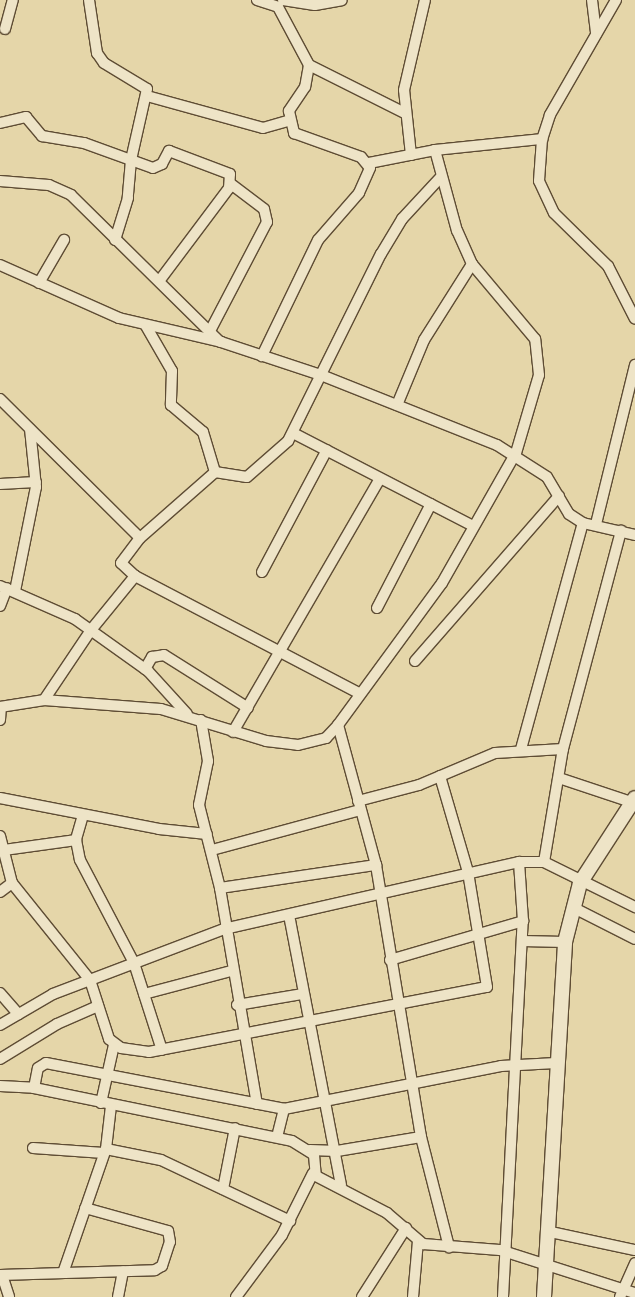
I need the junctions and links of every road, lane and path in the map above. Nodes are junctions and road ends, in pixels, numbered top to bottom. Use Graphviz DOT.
graph roads {
  1 [pos="13,0"];
  2 [pos="89,0"];
  3 [pos="257,0"];
  4 [pos="342,0"];
  5 [pos="425,0"];
  6 [pos="592,0"];
  7 [pos="616,0"];
  8 [pos="280,2"];
  9 [pos="5,29"];
  10 [pos="596,34"];
  11 [pos="309,64"];
  12 [pos="147,96"];
  13 [pos="405,113"];
  14 [pos="287,121"];
  15 [pos="0,123"];
  16 [pos="542,139"];
  17 [pos="435,150"];
  18 [pos="411,155"];
  19 [pos="131,160"];
  20 [pos="369,163"];
  21 [pos="440,178"];
  22 [pos="0,181"];
  23 [pos="231,184"];
  24 [pos="64,240"];
  25 [pos="115,240"];
  26 [pos="472,264"];
  27 [pos="0,265"];
  28 [pos="160,280"];
  29 [pos="39,283"];
  30 [pos="635,319"];
  31 [pos="146,326"];
  32 [pos="210,331"];
  33 [pos="221,342"];
  34 [pos="262,356"];
  35 [pos="635,366"];
  36 [pos="322,375"];
  37 [pos="0,399"];
  38 [pos="397,405"];
  39 [pos="30,429"];
  40 [pos="293,433"];
  41 [pos="327,450"];
  42 [pos="516,454"];
  43 [pos="215,472"];
  44 [pos="380,478"];
  45 [pos="36,482"];
  46 [pos="0,484"];
  47 [pos="559,496"];
  48 [pos="431,504"];
  49 [pos="584,523"];
  50 [pos="596,524"];
  51 [pos="473,526"];
  52 [pos="621,531"];
  53 [pos="635,535"];
  54 [pos="140,538"];
  55 [pos="262,572"];
  56 [pos="135,576"];
  57 [pos="7,588"];
  58 [pos="0,606"];
  59 [pos="377,608"];
  60 [pos="91,630"];
  61 [pos="281,651"];
  62 [pos="415,660"];
  63 [pos="145,669"];
  64 [pos="359,693"];
  65 [pos="44,700"];
  66 [pos="0,707"];
  67 [pos="248,708"];
  68 [pos="187,714"];
  69 [pos="0,720"];
  70 [pos="201,720"];
  71 [pos="338,725"];
  72 [pos="234,732"];
  73 [pos="521,749"];
  74 [pos="563,749"];
  75 [pos="440,776"];
  76 [pos="559,778"];
  77 [pos="0,798"];
  78 [pos="633,800"];
  79 [pos="359,805"];
  80 [pos="83,816"];
  81 [pos="207,834"];
  82 [pos="0,836"];
  83 [pos="76,840"];
  84 [pos="4,850"];
  85 [pos="212,850"];
  86 [pos="519,862"];
  87 [pos="544,862"];
  88 [pos="376,865"];
  89 [pos="468,872"];
  90 [pos="12,883"];
  91 [pos="580,884"];
  92 [pos="220,888"];
  93 [pos="0,892"];
  94 [pos="381,894"];
  95 [pos="635,907"];
  96 [pos="574,908"];
  97 [pos="289,915"];
  98 [pos="523,921"];
  99 [pos="224,928"];
  100 [pos="481,937"];
  101 [pos="635,939"];
  102 [pos="522,941"];
  103 [pos="565,942"];
  104 [pos="390,960"];
  105 [pos="134,963"];
  106 [pos="231,971"];
  107 [pos="90,980"];
  108 [pos="0,993"];
  109 [pos="144,994"];
  110 [pos="302,994"];
  111 [pos="397,1004"];
  112 [pos="237,1005"];
  113 [pos="98,1006"];
  114 [pos="18,1014"];
  115 [pos="308,1020"];
  116 [pos="0,1025"];
  117 [pos="242,1032"];
  118 [pos="114,1045"];
  119 [pos="162,1050"];
  120 [pos="0,1059"];
  121 [pos="556,1063"];
  122 [pos="514,1064"];
  123 [pos="107,1075"];
  124 [pos="411,1082"];
  125 [pos="0,1086"];
  126 [pos="34,1088"];
  127 [pos="326,1098"];
  128 [pos="256,1104"];
  129 [pos="106,1105"];
  130 [pos="284,1109"];
  131 [pos="235,1128"];
  132 [pos="277,1137"];
  133 [pos="421,1137"];
  134 [pos="33,1148"];
  135 [pos="310,1150"];
  136 [pos="105,1151"];
  137 [pos="338,1151"];
  138 [pos="314,1173"];
  139 [pos="341,1186"];
  140 [pos="223,1189"];
  141 [pos="85,1208"];
  142 [pos="290,1221"];
  143 [pos="406,1228"];
  144 [pos="546,1231"];
  145 [pos="418,1241"];
  146 [pos="449,1247"];
  147 [pos="635,1250"];
  148 [pos="506,1251"];
  149 [pos="543,1262"];
  150 [pos="635,1263"];
  151 [pos="123,1271"];
  152 [pos="63,1273"];
  153 [pos="1,1275"];
  154 [pos="622,1293"];
  155 [pos="635,1293"];
  156 [pos="9,1297"];
  157 [pos="118,1297"];
  158 [pos="236,1297"];
  159 [pos="362,1297"];
  160 [pos="413,1297"];
  161 [pos="503,1297"];
  162 [pos="544,1297"];
  1 -- 9 [label="street"];
  2 -- 12 [label="street"];
  3 -- 8 [label="street"];
  4 -- 8 [label="street"];
  5 -- 13 [label="street"];
  6 -- 10 [label="street"];
  7 -- 10 [label="street"];
  8 -- 11 [label="street"];
  10 -- 16 [label="street"];
  11 -- 13 [label="street"];
  11 -- 14 [label="street"];
  12 -- 14 [label="street"];
  12 -- 19 [label="street"];
  13 -- 18 [label="street"];
  14 -- 20 [label="street"];
  15 -- 19 [label="street"];
  16 -- 17 [label="street"];
  16 -- 30 [label="street"];
  17 -- 18 [label="street"];
  17 -- 21 [label="street"];
  18 -- 20 [label="street"];
  19 -- 23 [label="street"];
  19 -- 25 [label="street"];
  20 -- 34 [label="street"];
  21 -- 26 [label="street"];
  21 -- 36 [label="street"];
  22 -- 25 [label="street"];
  23 -- 28 [label="street"];
  23 -- 32 [label="street"];
  24 -- 29 [label="street"];
  25 -- 28 [label="street"];
  26 -- 38 [label="street"];
  26 -- 42 [label="street"];
  27 -- 29 [label="street"];
  28 -- 32 [label="street"];
  29 -- 31 [label="street"];
  31 -- 33 [label="street"];
  31 -- 43 [label="street"];
  32 -- 33 [label="street"];
  33 -- 34 [label="street"];
  34 -- 36 [label="street"];
  35 -- 50 [label="street"];
  36 -- 38 [label="street"];
  36 -- 40 [label="street"];
  37 -- 39 [label="street"];
  38 -- 42 [label="street"];
  39 -- 45 [label="street"];
  39 -- 54 [label="street"];
  40 -- 41 [label="street"];
  40 -- 43 [label="street"];
  41 -- 44 [label="street"];
  41 -- 55 [label="street"];
  42 -- 47 [label="street"];
  42 -- 51 [label="street"];
  43 -- 54 [label="street"];
  44 -- 48 [label="street"];
  44 -- 61 [label="street"];
  45 -- 46 [label="street"];
  45 -- 57 [label="street"];
  47 -- 49 [label="street"];
  47 -- 62 [label="street"];
  48 -- 51 [label="street"];
  48 -- 59 [label="street"];
  49 -- 50 [label="street"];
  49 -- 73 [label="street"];
  50 -- 52 [label="street"];
  51 -- 64 [label="street"];
  52 -- 53 [label="street"];
  52 -- 74 [label="street"];
  54 -- 56 [label="street"];
  56 -- 60 [label="street"];
  56 -- 61 [label="street"];
  57 -- 58 [label="street"];
  57 -- 60 [label="street"];
  60 -- 63 [label="street"];
  60 -- 65 [label="street"];
  61 -- 64 [label="street"];
  61 -- 67 [label="street"];
  63 -- 67 [label="street"];
  63 -- 68 [label="street"];
  64 -- 71 [label="street"];
  65 -- 66 [label="street"];
  65 -- 68 [label="street"];
  66 -- 69 [label="street"];
  67 -- 72 [label="street"];
  68 -- 70 [label="street"];
  70 -- 72 [label="street"];
  70 -- 81 [label="street"];
  71 -- 72 [label="street"];
  71 -- 79 [label="street"];
  73 -- 74 [label="street"];
  73 -- 75 [label="street"];
  74 -- 76 [label="street"];
  75 -- 79 [label="street"];
  75 -- 89 [label="street"];
  76 -- 78 [label="street"];
  76 -- 87 [label="street"];
  77 -- 80 [label="street"];
  78 -- 91 [label="street"];
  79 -- 85 [label="street"];
  79 -- 88 [label="street"];
  80 -- 81 [label="street"];
  80 -- 83 [label="street"];
  81 -- 85 [label="street"];
  82 -- 84 [label="street"];
  83 -- 84 [label="street"];
  83 -- 105 [label="street"];
  84 -- 90 [label="street"];
  85 -- 92 [label="street"];
  86 -- 87 [label="street"];
  86 -- 89 [label="street"];
  86 -- 98 [label="street"];
  87 -- 91 [label="street"];
  88 -- 92 [label="street"];
  88 -- 94 [label="street"];
  89 -- 94 [label="street"];
  89 -- 100 [label="street"];
  90 -- 93 [label="street"];
  90 -- 107 [label="street"];
  91 -- 95 [label="street"];
  91 -- 96 [label="street"];
  92 -- 99 [label="street"];
  94 -- 97 [label="street"];
  94 -- 104 [label="street"];
  96 -- 101 [label="street"];
  96 -- 103 [label="street"];
  97 -- 99 [label="street"];
  97 -- 110 [label="street"];
  98 -- 100 [label="street"];
  98 -- 102 [label="street"];
  99 -- 105 [label="street"];
  99 -- 106 [label="street"];
  100 -- 104 [label="street"];
  100 -- 111 [label="street"];
  102 -- 103 [label="street"];
  102 -- 122 [label="street"];
  103 -- 121 [label="street"];
  104 -- 111 [label="street"];
  105 -- 107 [label="street"];
  105 -- 109 [label="street"];
  106 -- 109 [label="street"];
  106 -- 112 [label="street"];
  107 -- 113 [label="street"];
  107 -- 114 [label="street"];
  108 -- 114 [label="street"];
  109 -- 119 [label="street"];
  110 -- 112 [label="street"];
  110 -- 115 [label="street"];
  111 -- 115 [label="street"];
  111 -- 124 [label="street"];
  112 -- 117 [label="street"];
  113 -- 118 [label="street"];
  113 -- 120 [label="street"];
  114 -- 116 [label="street"];
  115 -- 117 [label="street"];
  115 -- 127 [label="street"];
  117 -- 119 [label="street"];
  117 -- 128 [label="street"];
  118 -- 119 [label="street"];
  118 -- 123 [label="street"];
  121 -- 122 [label="street"];
  121 -- 144 [label="street"];
  122 -- 124 [label="street"];
  122 -- 148 [label="street"];
  123 -- 126 [label="street"];
  123 -- 128 [label="street"];
  123 -- 129 [label="street"];
  124 -- 127 [label="street"];
  124 -- 133 [label="street"];
  125 -- 126 [label="street"];
  126 -- 129 [label="street"];
  127 -- 130 [label="street"];
  127 -- 137 [label="street"];
  128 -- 130 [label="street"];
  129 -- 131 [label="street"];
  129 -- 136 [label="street"];
  130 -- 132 [label="street"];
  131 -- 132 [label="street"];
  131 -- 140 [label="street"];
  132 -- 135 [label="street"];
  133 -- 137 [label="street"];
  133 -- 146 [label="street"];
  134 -- 136 [label="street"];
  135 -- 137 [label="street"];
  135 -- 138 [label="street"];
  136 -- 140 [label="street"];
  136 -- 141 [label="street"];
  137 -- 139 [label="street"];
  138 -- 139 [label="street"];
  138 -- 142 [label="street"];
  139 -- 143 [label="street"];
  140 -- 142 [label="street"];
  141 -- 151 [label="street"];
  141 -- 152 [label="street"];
  142 -- 158 [label="street"];
  143 -- 145 [label="street"];
  143 -- 159 [label="street"];
  144 -- 147 [label="street"];
  144 -- 149 [label="street"];
  145 -- 146 [label="street"];
  145 -- 160 [label="street"];
  146 -- 148 [label="street"];
  148 -- 149 [label="street"];
  148 -- 161 [label="street"];
  149 -- 154 [label="street"];
  149 -- 162 [label="street"];
  150 -- 154 [label="street"];
  151 -- 152 [label="street"];
  151 -- 157 [label="street"];
  152 -- 153 [label="street"];
  153 -- 156 [label="street"];
  154 -- 155 [label="street"];
}
